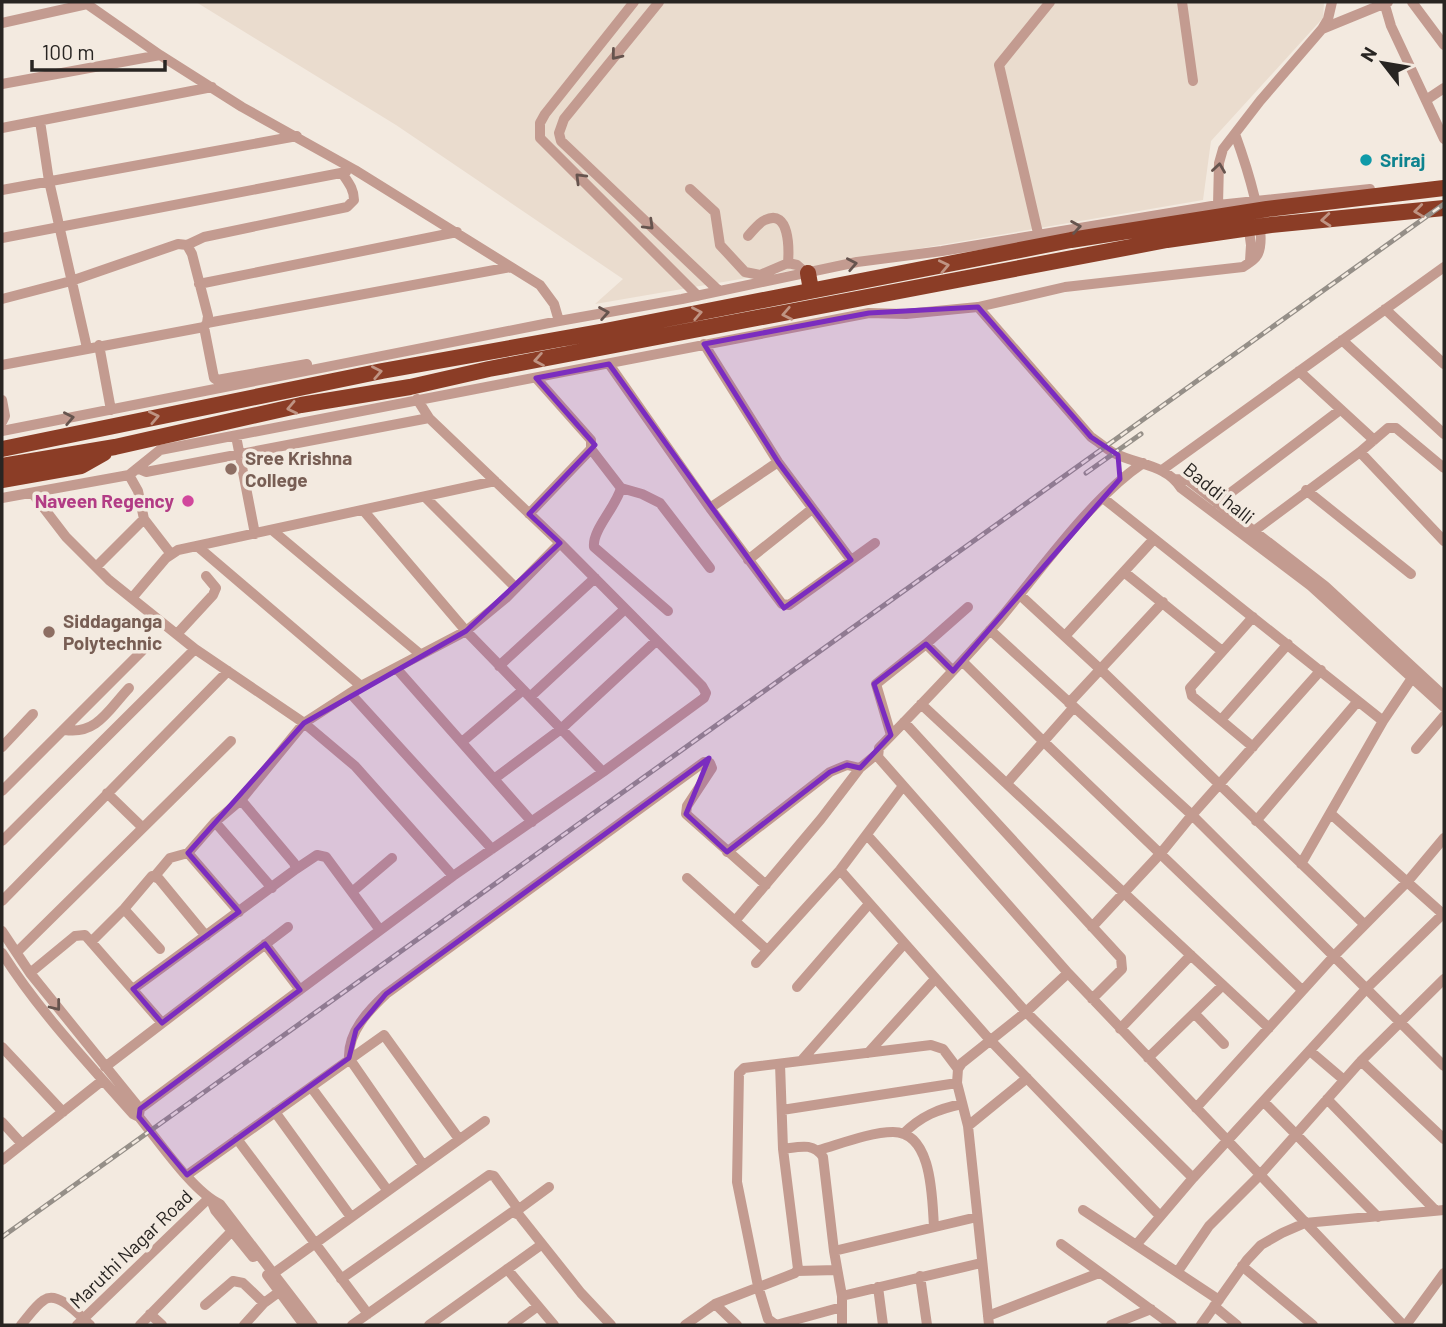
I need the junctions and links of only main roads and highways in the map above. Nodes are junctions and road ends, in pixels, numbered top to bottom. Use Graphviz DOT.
graph roads {
  1 [pos="1444,188"];
  2 [pos="1444,208"];
  3 [pos="1167,232"];
  4 [pos="807,273"];
  5 [pos="811,290"];
  6 [pos="116,447"];
  7 [pos="2,449"];
  8 [pos="2,466"];
  9 [pos="2,481"];
  1 -- 3 [label="highway"];
  2 -- 3 [label="highway, one-way"];
  5 -- 3 [label="highway, one-way"];
  3 -- 6 [label="highway, one-way"];
  4 -- 5 [label="highway"];
  7 -- 5 [label="highway, one-way"];
  6 -- 8 [label="highway"];
  6 -- 9 [label="highway"];
}
